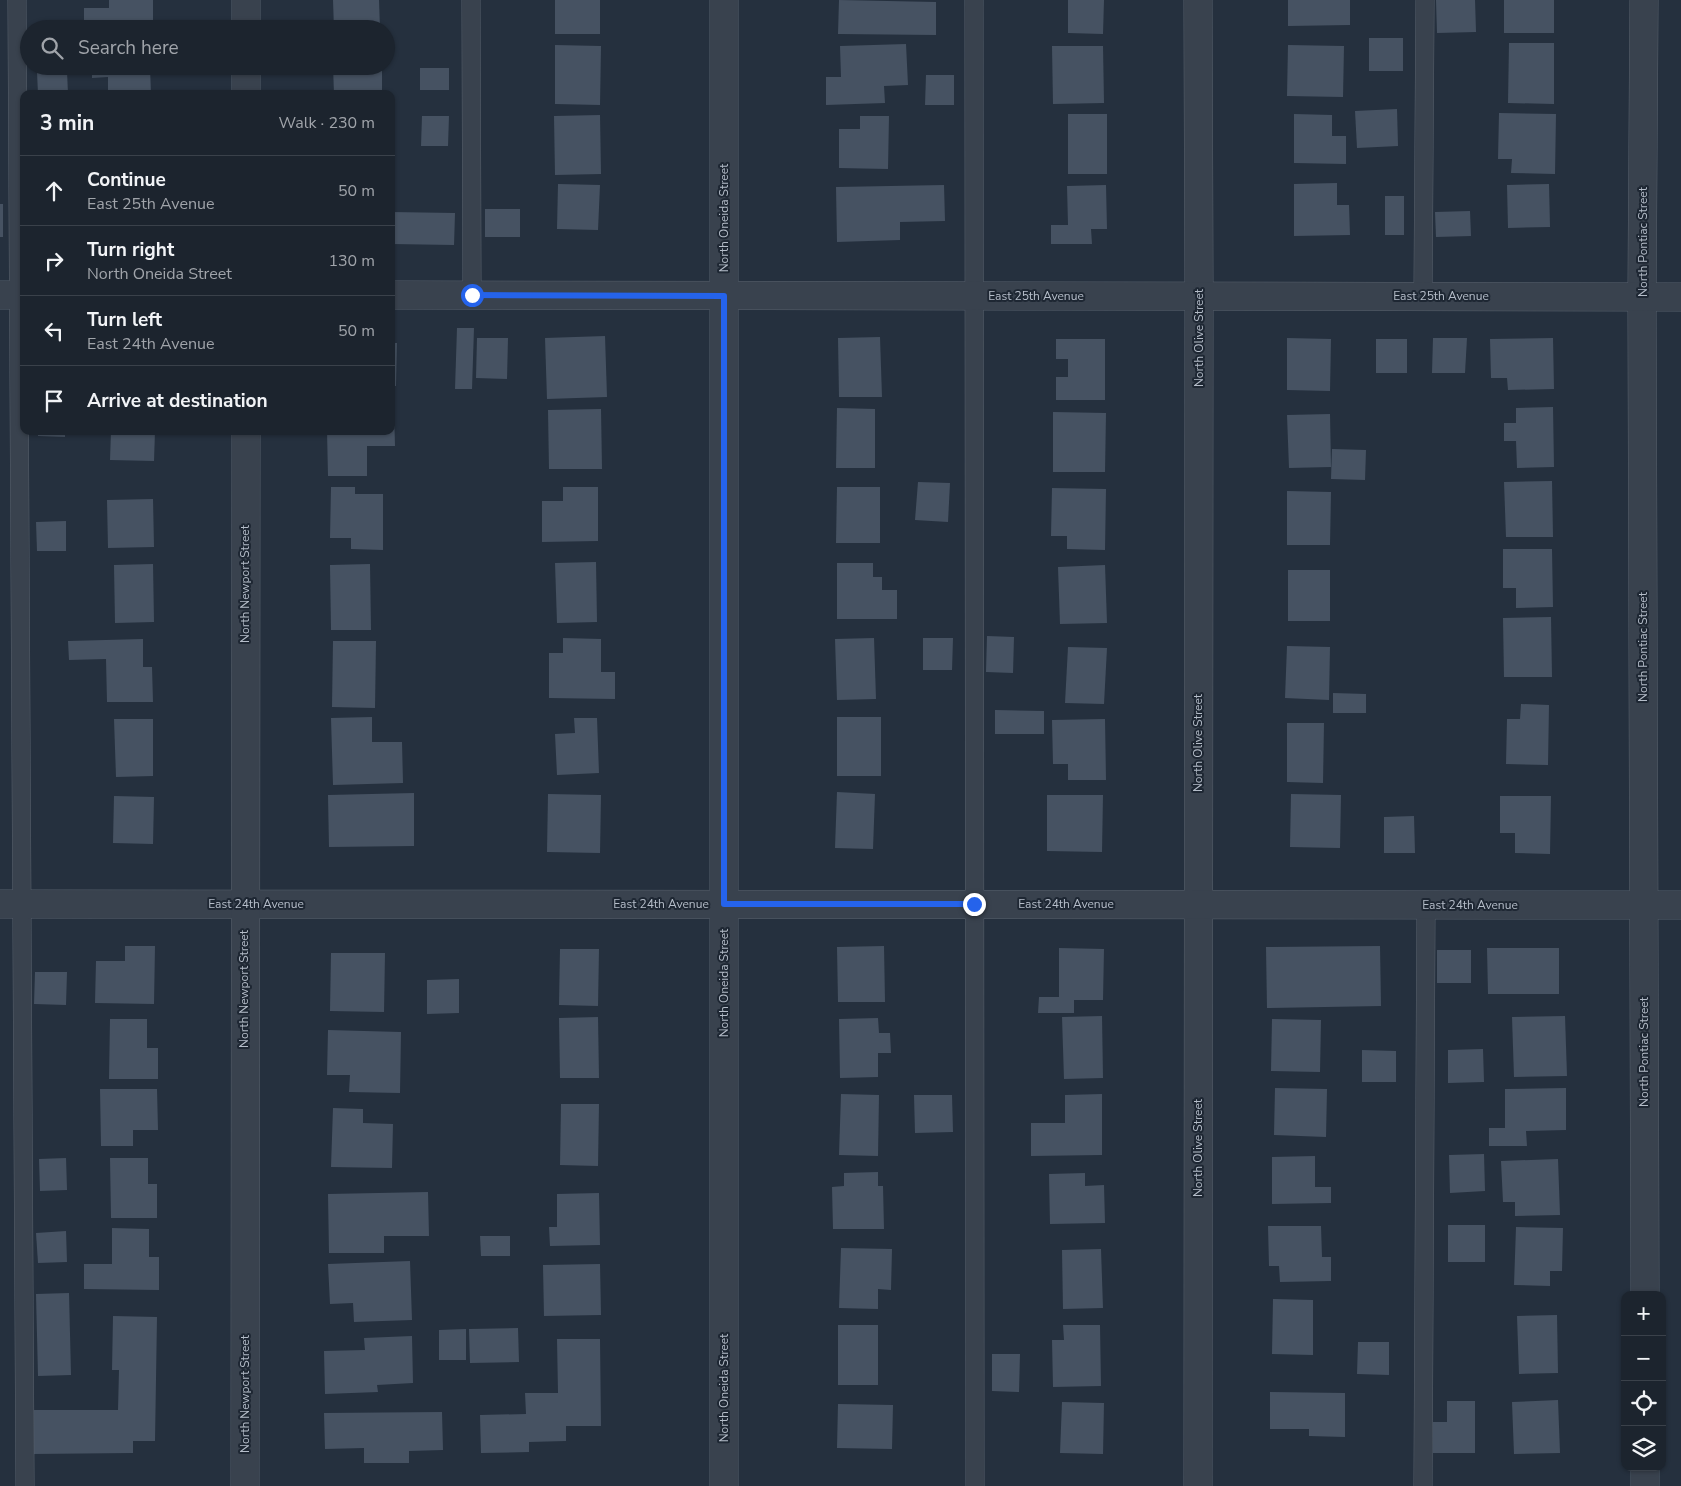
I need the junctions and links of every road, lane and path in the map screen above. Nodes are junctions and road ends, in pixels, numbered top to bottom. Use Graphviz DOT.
graph roads {
  1 [pos="17,0"];
  2 [pos="246,0"];
  3 [pos="471,0"];
  4 [pos="724,0"];
  5 [pos="974,0"];
  6 [pos="1198,0"];
  7 [pos="1425,0"];
  8 [pos="1644,0"];
  9 [pos="246,20"];
  10 [pos="246,75"];
  11 [pos="246,90"];
  12 [pos="14,294"];
  13 [pos="395,295"];
  14 [pos="472,295"];
  15 [pos="724,296"];
  16 [pos="974,296"];
  17 [pos="1199,296"];
  18 [pos="1423,296"];
  19 [pos="1642,297"];
  20 [pos="1681,297"];
  21 [pos="246,435"];
  22 [pos="11,904"];
  23 [pos="244,904"];
  24 [pos="724,904"];
  25 [pos="974,904"];
  26 [pos="1198,904"];
  27 [pos="1426,905"];
  28 [pos="1643,905"];
  29 [pos="1681,905"];
  30 [pos="1645,1291"];
  31 [pos="1645,1471"];
  32 [pos="24,1486"];
  33 [pos="244,1486"];
  34 [pos="724,1486"];
  35 [pos="974,1486"];
  36 [pos="1198,1486"];
  37 [pos="1423,1486"];
  38 [pos="1645,1486"];
  1 -- 12 [label="lane"];
  2 -- 9 [label="street"];
  3 -- 14 [label="lane"];
  4 -- 15 [label="street, North Oneida Street"];
  5 -- 16 [label="lane"];
  6 -- 17 [label="street, North Olive Street"];
  7 -- 18 [label="lane"];
  8 -- 19 [label="street, North Pontiac Street"];
  10 -- 11 [label="street"];
  12 -- 22 [label="lane"];
  13 -- 14 [label="street, East 25th Avenue"];
  14 -- 15 [label="street, East 25th Avenue"];
  15 -- 16 [label="street, East 25th Avenue"];
  15 -- 24 [label="street, North Oneida Street"];
  16 -- 17 [label="street, East 25th Avenue"];
  16 -- 25 [label="lane"];
  17 -- 18 [label="street, East 25th Avenue"];
  17 -- 26 [label="street, North Olive Street"];
  18 -- 19 [label="street, East 25th Avenue"];
  19 -- 20 [label="street, East 25th Avenue"];
  19 -- 28 [label="street, North Pontiac Street"];
  21 -- 23 [label="street, North Newport Street"];
  22 -- 23 [label="street, East 24th Avenue"];
  22 -- 32 [label="lane"];
  23 -- 24 [label="street, East 24th Avenue"];
  23 -- 33 [label="street, North Newport Street"];
  24 -- 25 [label="street, East 24th Avenue"];
  24 -- 34 [label="street, North Oneida Street"];
  25 -- 26 [label="street, East 24th Avenue"];
  25 -- 35 [label="lane"];
  26 -- 27 [label="street, East 24th Avenue"];
  26 -- 36 [label="street, North Olive Street"];
  27 -- 28 [label="street, East 24th Avenue"];
  27 -- 37 [label="lane"];
  28 -- 29 [label="street, East 24th Avenue"];
  28 -- 30 [label="street, North Pontiac Street"];
  31 -- 38 [label="street"];
}
